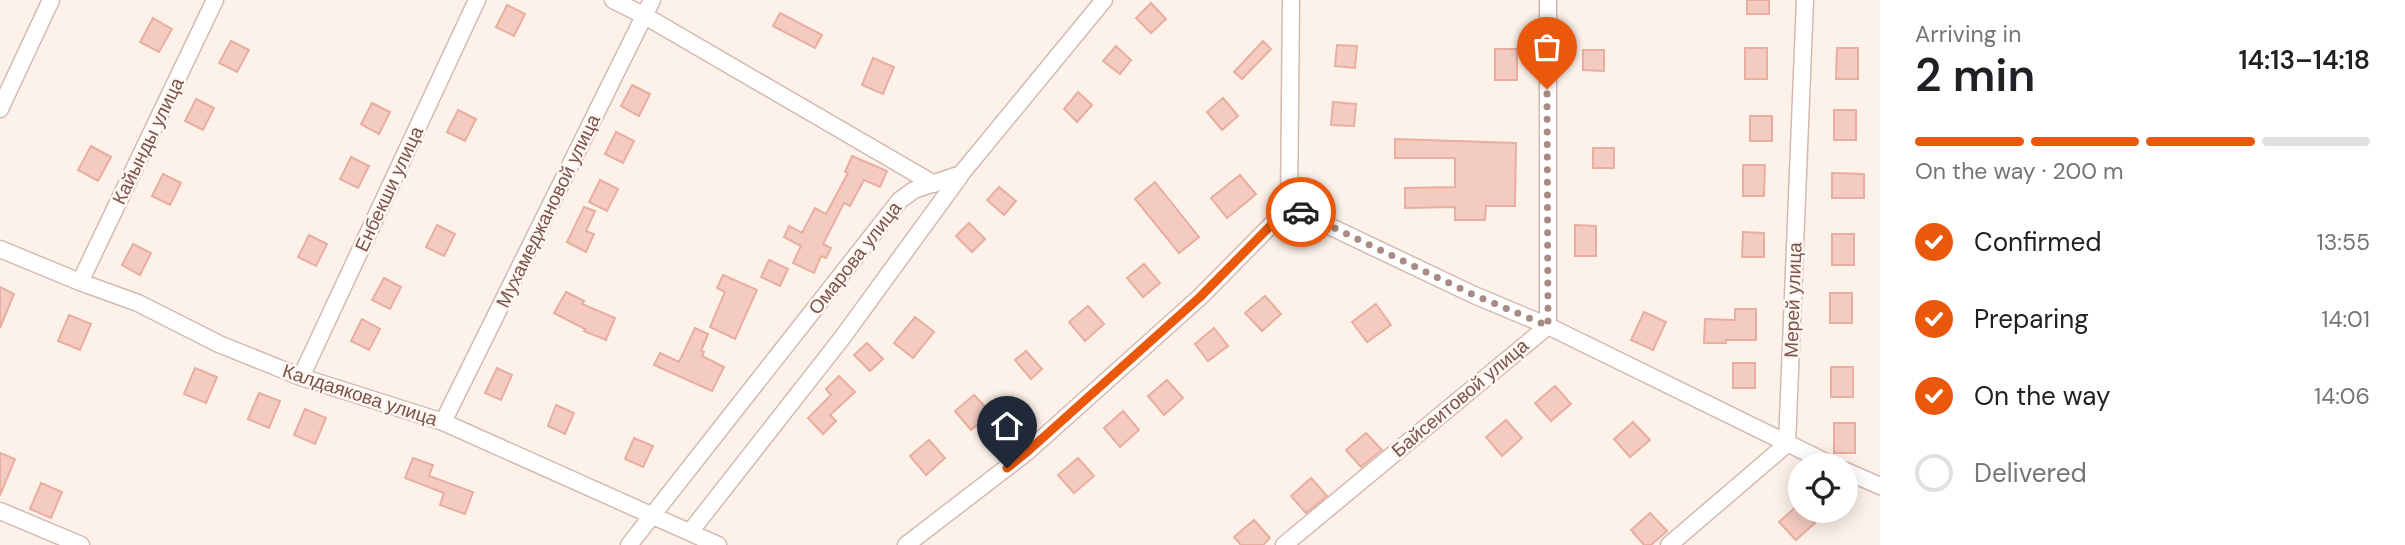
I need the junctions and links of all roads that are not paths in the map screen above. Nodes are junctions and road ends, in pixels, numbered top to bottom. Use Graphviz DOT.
graph roads {
  1 [pos="51,0"];
  2 [pos="215,0"];
  3 [pos="477,0"];
  4 [pos="613,0"];
  5 [pos="652,0"];
  6 [pos="1104,0"];
  7 [pos="1291,0"];
  8 [pos="1548,0"];
  9 [pos="1805,0"];
  10 [pos="645,16"];
  11 [pos="0,109"];
  12 [pos="961,174"];
  13 [pos="934,184"];
  14 [pos="1289,207"];
  15 [pos="0,249"];
  16 [pos="80,282"];
  17 [pos="1548,326"];
  18 [pos="301,377"];
  19 [pos="443,422"];
  20 [pos="1787,444"];
  21 [pos="1806,453"];
  22 [pos="1858,476"];
  23 [pos="1880,486"];
  24 [pos="0,511"];
  25 [pos="651,517"];
  26 [pos="690,532"];
  27 [pos="81,545"];
  28 [pos="629,545"];
  29 [pos="718,545"];
  30 [pos="906,545"];
  31 [pos="1284,545"];
  32 [pos="1669,545"];
  1 -- 11 [label="street"];
  2 -- 16 [label="street, Кайынды улица"];
  3 -- 18 [label="street, Енбекши улица"];
  4 -- 10 [label="street"];
  5 -- 10 [label="street, Мухамеджановой улица"];
  6 -- 12 [label="street"];
  7 -- 14 [label="street"];
  8 -- 17 [label="street, Байсеитовой улица"];
  9 -- 20 [label="street, Мерей улица"];
  10 -- 13 [label="street"];
  10 -- 19 [label="street, Мухамеджановой улица"];
  12 -- 13 [label="street, Омарова улица"];
  12 -- 26 [label="street"];
  13 -- 25 [label="street, Омарова улица"];
  14 -- 17 [label="street"];
  14 -- 30 [label="street"];
  15 -- 16 [label="street, Калдаякова улица"];
  16 -- 18 [label="street, Калдаякова улица"];
  17 -- 20 [label="street"];
  17 -- 31 [label="street, Байсеитовой улица"];
  18 -- 19 [label="street, Калдаякова улица"];
  19 -- 25 [label="street, Калдаякова улица"];
  20 -- 21 [label="street"];
  20 -- 32 [label="street"];
  22 -- 23 [label="street"];
  24 -- 27 [label="street"];
  25 -- 26 [label="street, Калдаякова улица"];
  25 -- 28 [label="street, Омарова улица"];
  26 -- 29 [label="street, Калдаякова улица"];
}
